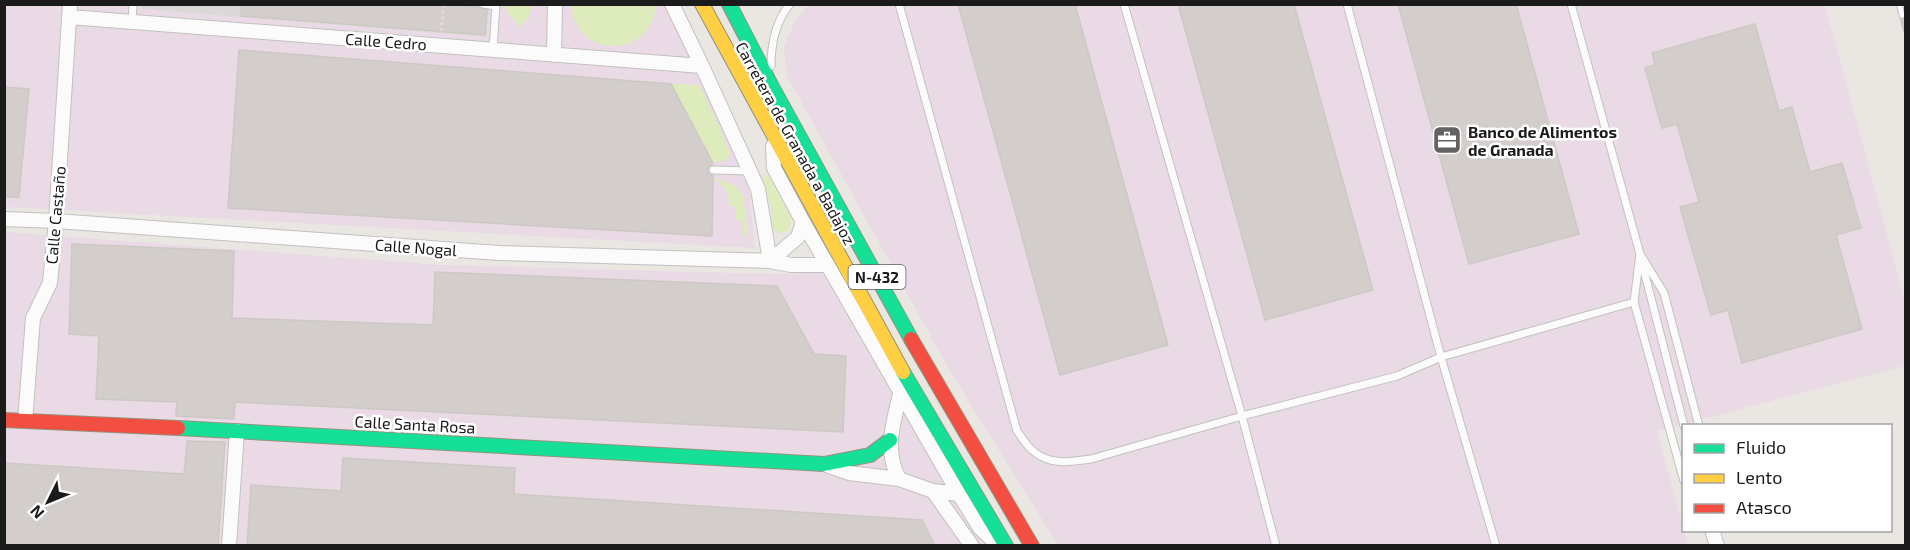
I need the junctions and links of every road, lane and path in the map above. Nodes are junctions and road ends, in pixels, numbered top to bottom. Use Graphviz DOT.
graph roads {
  1 [pos="133,4"];
  2 [pos="444,4"];
  3 [pos="483,4"];
  4 [pos="555,4"];
  5 [pos="672,4"];
  6 [pos="702,4"];
  7 [pos="729,4"];
  8 [pos="790,4"];
  9 [pos="899,4"];
  10 [pos="1124,4"];
  11 [pos="1347,4"];
  12 [pos="1571,4"];
  13 [pos="496,5"];
  14 [pos="69,11"];
  15 [pos="132,22"];
  16 [pos="441,33"];
  17 [pos="493,50"];
  18 [pos="554,54"];
  19 [pos="702,66"];
  20 [pos="772,87"];
  21 [pos="772,134"];
  22 [pos="713,170"];
  23 [pos="750,171"];
  24 [pos="4,219"];
  25 [pos="56,221"];
  26 [pos="803,222"];
  27 [pos="1640,254"];
  28 [pos="770,261"];
  29 [pos="828,265"];
  30 [pos="1634,302"];
  31 [pos="1442,357"];
  32 [pos="900,394"];
  33 [pos="1242,416"];
  34 [pos="4,420"];
  35 [pos="25,421"];
  36 [pos="1683,424"];
  37 [pos="1699,424"];
  38 [pos="237,430"];
  39 [pos="890,440"];
  40 [pos="824,464"];
  41 [pos="1682,477"];
  42 [pos="899,479"];
  43 [pos="933,491"];
  44 [pos="958,494"];
  45 [pos="229,546"];
  46 [pos="972,546"];
  47 [pos="1000,546"];
  48 [pos="1006,546"];
  49 [pos="1032,546"];
  50 [pos="1276,546"];
  51 [pos="1496,546"];
  1 -- 15 [label="lane"];
  2 -- 16 [label="path"];
  3 -- 13 [label="lane"];
  4 -- 18 [label="street"];
  5 -- 19 [label="street"];
  6 -- 21 [label="main road, Carretera de Granada a Badajoz / N-432"];
  7 -- 20 [label="main road, Carretera de Granada a Badajoz / N-432"];
  8 -- 20 [label="lane"];
  9 -- 33 [label="lane"];
  10 -- 33 [label="lane"];
  11 -- 31 [label="lane"];
  12 -- 27 [label="lane"];
  13 -- 17 [label="lane"];
  14 -- 15 [label="street, Calle Cedro"];
  14 -- 25 [label="street, Calle Castaño"];
  15 -- 17 [label="street, Calle Cedro"];
  17 -- 18 [label="street, Calle Cedro"];
  18 -- 19 [label="street, Calle Cedro"];
  19 -- 23 [label="street"];
  20 -- 49 [label="main road, Carretera de Granada a Badajoz / N-432"];
  21 -- 26 [label="street"];
  21 -- 48 [label="main road, Carretera de Granada a Badajoz / N-432"];
  22 -- 23 [label="lane"];
  23 -- 28 [label="street"];
  24 -- 25 [label="street, Calle Nogal"];
  25 -- 28 [label="street, Calle Nogal"];
  25 -- 35 [label="street, Calle Castaño"];
  26 -- 28 [label="street"];
  26 -- 29 [label="street"];
  27 -- 30 [label="lane"];
  27 -- 36 [label="lane"];
  27 -- 37 [label="lane"];
  28 -- 29 [label="street, Calle Nogal"];
  29 -- 32 [label="street"];
  30 -- 31 [label="lane"];
  30 -- 41 [label="lane"];
  31 -- 33 [label="lane"];
  31 -- 51 [label="lane"];
  32 -- 39 [label="street"];
  32 -- 44 [label="street"];
  33 -- 50 [label="lane"];
  34 -- 35 [label="main road, Calle Santa Rosa"];
  35 -- 38 [label="main road, Calle Santa Rosa"];
  38 -- 40 [label="main road, Calle Santa Rosa"];
  38 -- 45 [label="street"];
  39 -- 40 [label="main road, Calle Santa Rosa"];
  39 -- 42 [label="street"];
  40 -- 42 [label="street, Calle Santa Rosa"];
  42 -- 43 [label="street, Calle Santa Rosa"];
  43 -- 44 [label="street, Calle Santa Rosa"];
  43 -- 46 [label="street"];
  44 -- 47 [label="street"];
}
